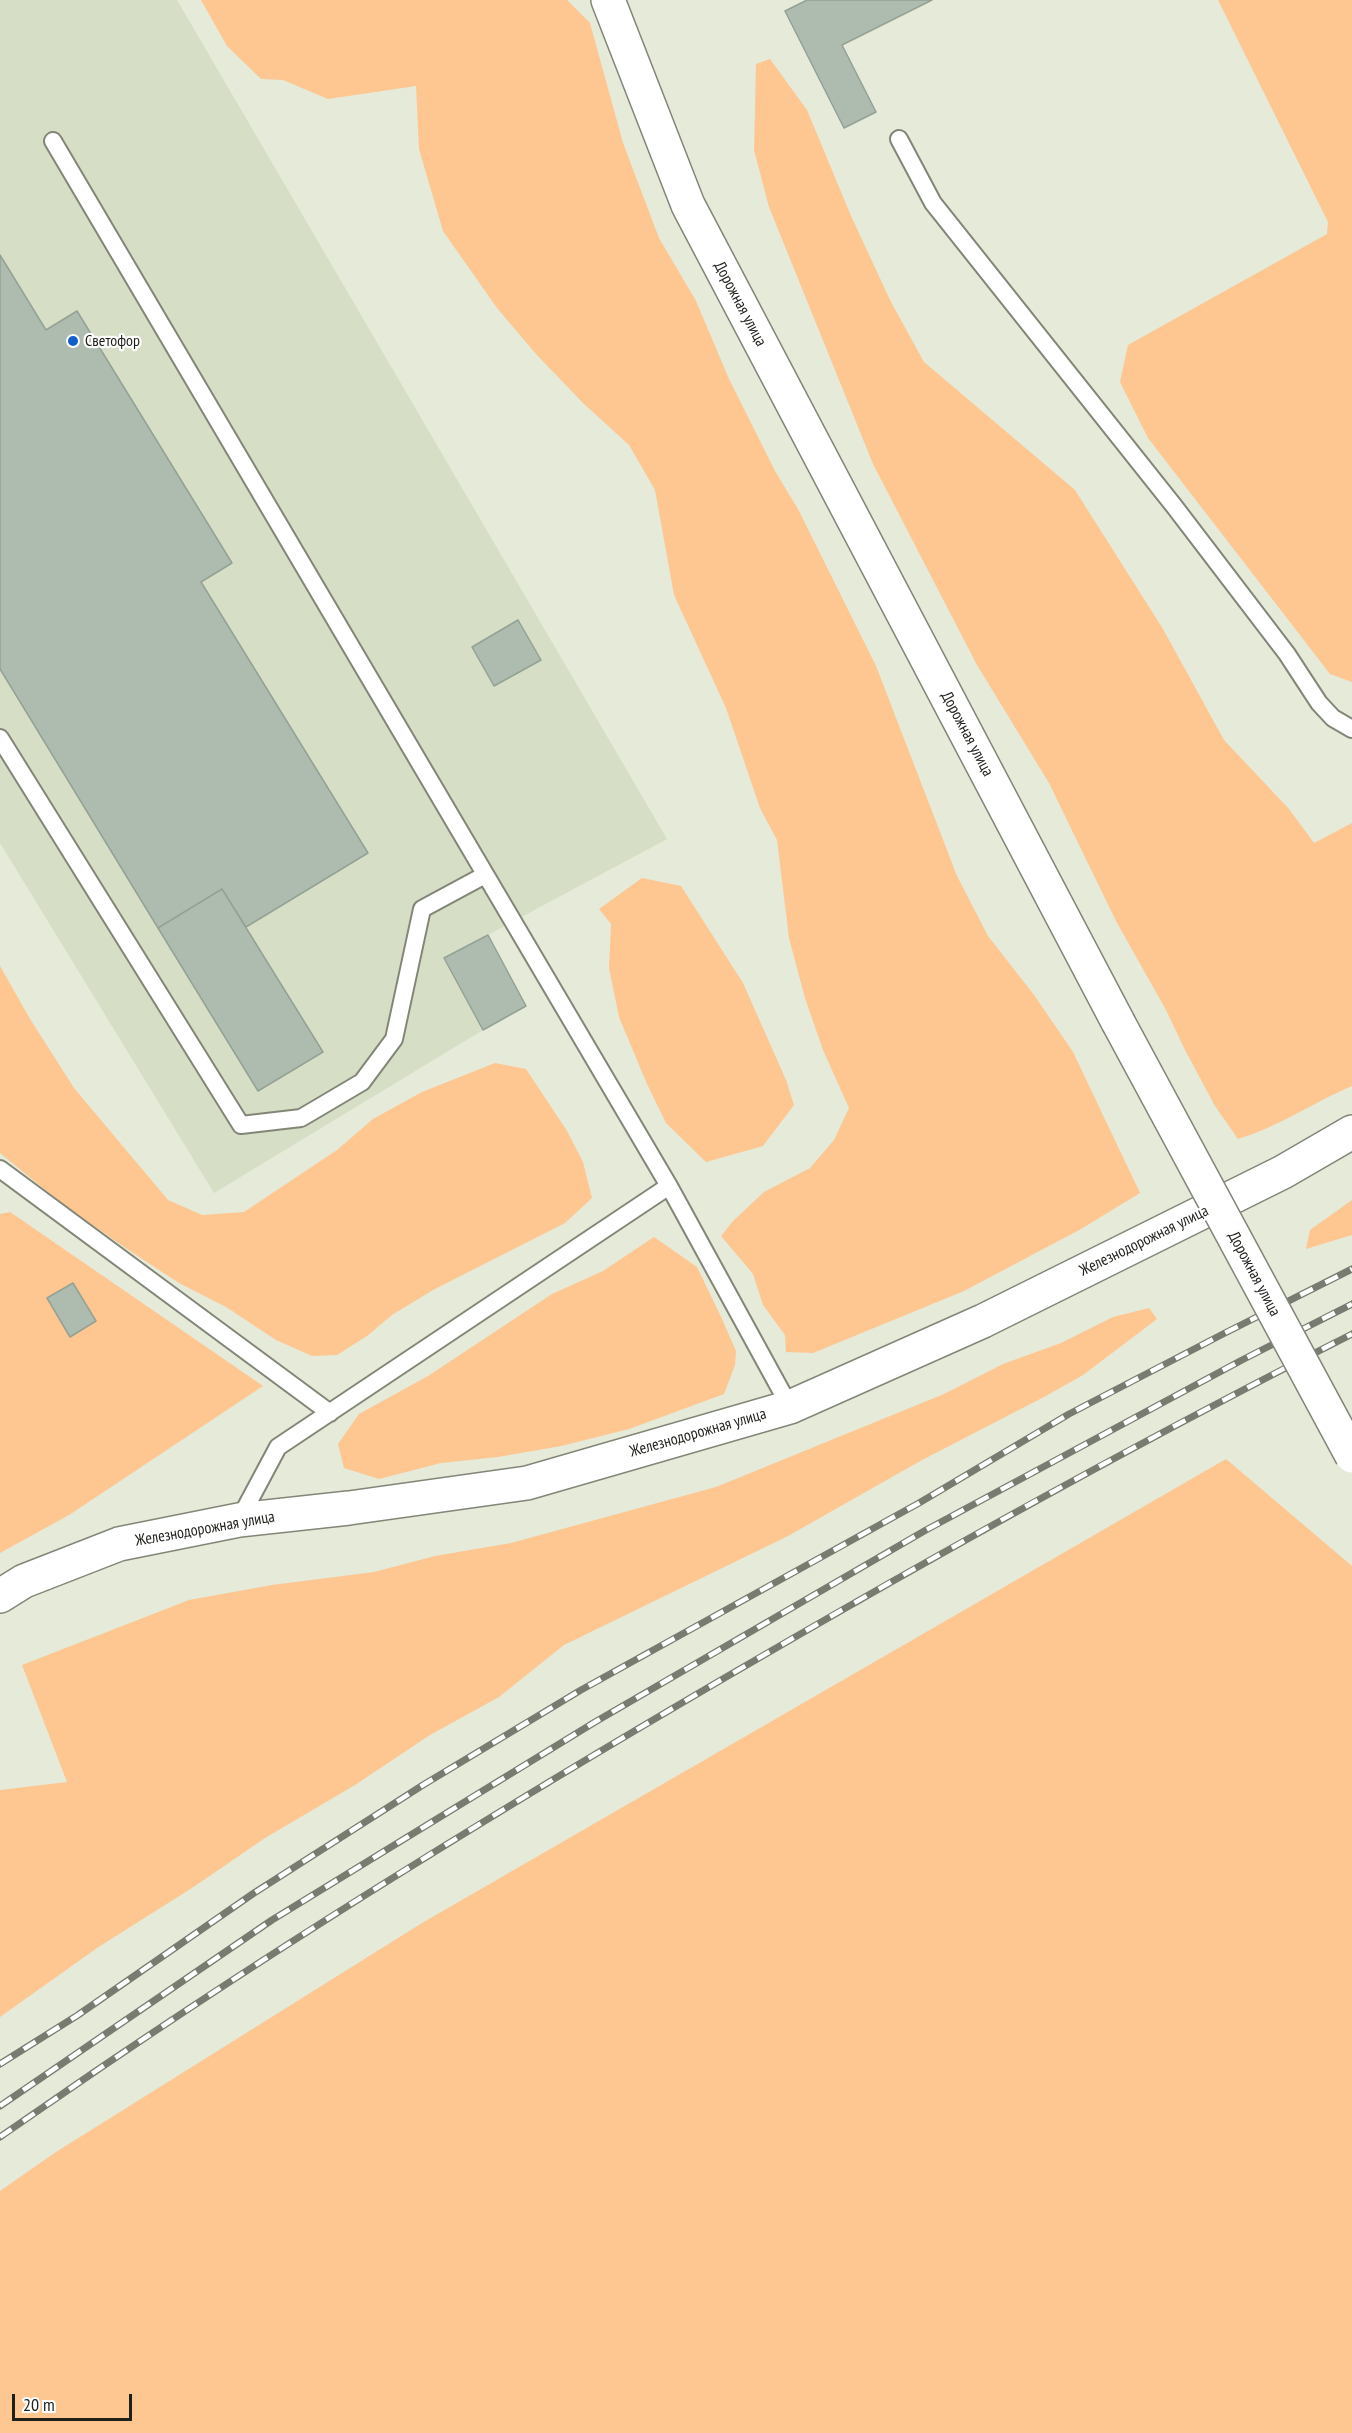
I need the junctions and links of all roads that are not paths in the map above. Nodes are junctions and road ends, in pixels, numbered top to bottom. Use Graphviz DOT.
graph roads {
  1 [pos="608,0"];
  2 [pos="899,139"];
  3 [pos="52,141"];
  4 [pos="1352,729"];
  5 [pos="0,738"];
  6 [pos="486,875"];
  7 [pos="1352,1132"];
  8 [pos="0,1169"];
  9 [pos="669,1186"];
  10 [pos="790,1407"];
  11 [pos="330,1413"];
  12 [pos="1352,1456"];
  13 [pos="239,1520"];
  14 [pos="0,1596"];
  1 -- 12 [label="street, Дорожная улица, bridge"];
  2 -- 4 [label="lane"];
  3 -- 6 [label="lane"];
  5 -- 6 [label="lane"];
  6 -- 9 [label="lane"];
  7 -- 10 [label="street, Железнодорожная улица"];
  8 -- 11 [label="lane"];
  9 -- 10 [label="lane"];
  9 -- 11 [label="lane"];
  10 -- 13 [label="street, Железнодорожная улица"];
  11 -- 13 [label="lane"];
  13 -- 14 [label="street, Железнодорожная улица"];
}
